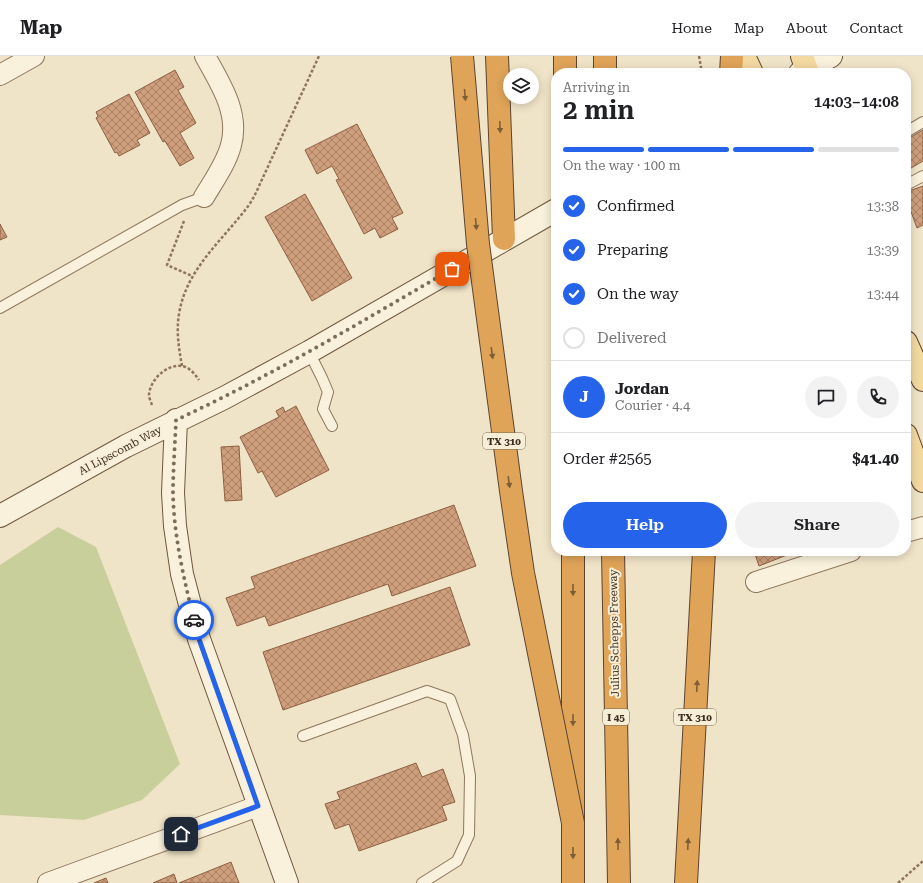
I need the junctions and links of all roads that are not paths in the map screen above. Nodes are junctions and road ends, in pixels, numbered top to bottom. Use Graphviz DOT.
graph roads {
  1 [pos="34,56"];
  2 [pos="205,56"];
  3 [pos="462,56"];
  4 [pos="565,56"];
  5 [pos="604,56"];
  6 [pos="732,56"];
  7 [pos="744,56"];
  8 [pos="831,56"];
  9 [pos="497,65"];
  10 [pos="565,68"];
  11 [pos="605,68"];
  12 [pos="731,68"];
  13 [pos="750,68"];
  14 [pos="804,68"];
  15 [pos="0,75"];
  16 [pos="923,122"];
  17 [pos="911,129"];
  18 [pos="923,176"];
  19 [pos="911,182"];
  20 [pos="204,197"];
  21 [pos="551,213"];
  22 [pos="504,239"];
  23 [pos="0,308"];
  24 [pos="309,352"];
  25 [pos="911,353"];
  26 [pos="923,380"];
  27 [pos="176,420"];
  28 [pos="332,426"];
  29 [pos="911,449"];
  30 [pos="923,481"];
  31 [pos="0,516"];
  32 [pos="923,527"];
  33 [pos="911,531"];
  34 [pos="573,556"];
  35 [pos="613,556"];
  36 [pos="704,556"];
  37 [pos="836,556"];
  38 [pos="756,582"];
  39 [pos="303,736"];
  40 [pos="258,806"];
  41 [pos="573,822"];
  42 [pos="48,883"];
  43 [pos="287,883"];
  44 [pos="422,883"];
  45 [pos="573,883"];
  46 [pos="619,883"];
  47 [pos="686,883"];
  1 -- 15 [label="street"];
  2 -- 20 [label="street"];
  3 -- 41 [label="highway, TX 310, one-way, bridge"];
  4 -- 10 [label="highway"];
  5 -- 11 [label="highway"];
  6 -- 12 [label="highway"];
  7 -- 13 [label="main road"];
  8 -- 14 [label="main road"];
  9 -- 22 [label="highway, one-way"];
  16 -- 17 [label="lane"];
  18 -- 19 [label="lane"];
  20 -- 23 [label="lane"];
  21 -- 22 [label="main road, Al Lipscomb Way"];
  22 -- 24 [label="main road, Al Lipscomb Way"];
  24 -- 27 [label="main road, Al Lipscomb Way"];
  24 -- 28 [label="lane"];
  25 -- 26 [label="main road"];
  27 -- 31 [label="main road, Al Lipscomb Way"];
  27 -- 40 [label="main road"];
  29 -- 30 [label="main road"];
  32 -- 33 [label="street"];
  34 -- 41 [label="highway, one-way, bridge"];
  46 -- 35 [label="highway, Julius Schepps Freeway / I 45, one-way"];
  47 -- 36 [label="highway, TX 310, one-way"];
  37 -- 38 [label="street"];
  39 -- 44 [label="lane"];
  40 -- 42 [label="street"];
  40 -- 43 [label="main road"];
  41 -- 45 [label="highway, one-way"];
}
